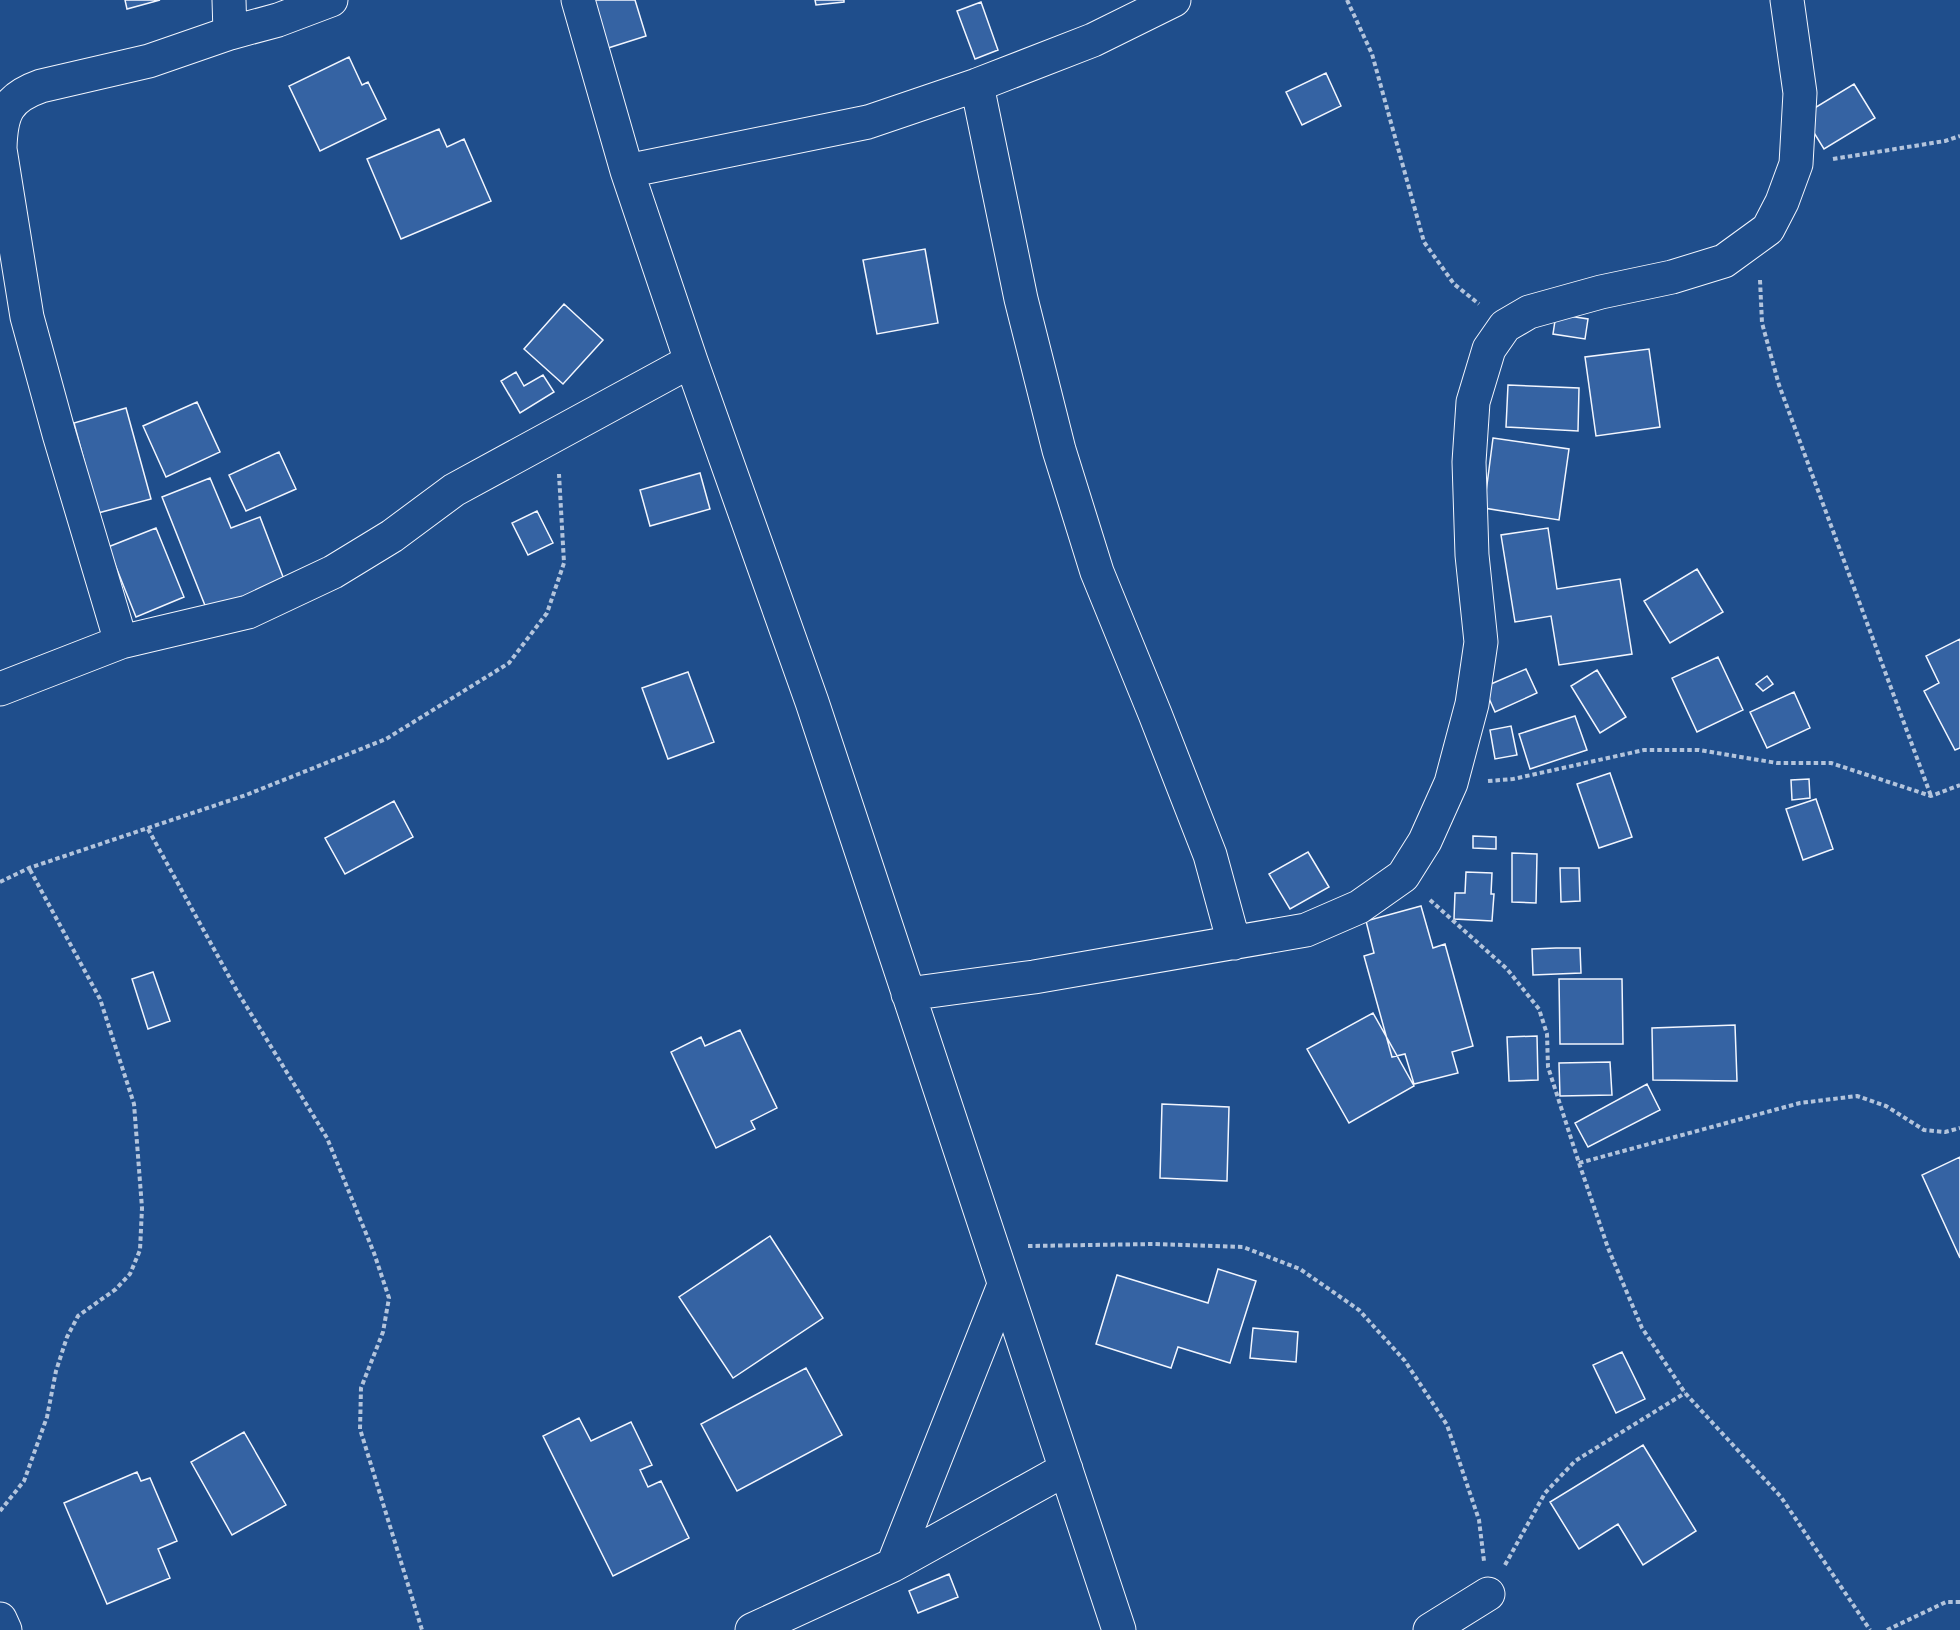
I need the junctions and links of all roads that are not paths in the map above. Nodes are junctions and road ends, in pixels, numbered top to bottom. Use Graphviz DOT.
graph roads {
  1 [pos="229,0"];
  2 [pos="331,0"];
  3 [pos="578,0"];
  4 [pos="1174,0"];
  5 [pos="1786,0"];
  6 [pos="230,33"];
  7 [pos="977,85"];
  8 [pos="0,148"];
  9 [pos="627,171"];
  10 [pos="691,361"];
  11 [pos="121,642"];
  12 [pos="0,689"];
  13 [pos="1234,944"];
  14 [pos="908,994"];
  15 [pos="1004,1285"];
  16 [pos="1066,1469"];
  17 [pos="893,1564"];
  18 [pos="1488,1594"];
  19 [pos="0,1619"];
  20 [pos="5,1630"];
  21 [pos="752,1630"];
  22 [pos="1119,1630"];
  23 [pos="1430,1630"];
  1 -- 6 [label="street"];
  2 -- 6 [label="street"];
  3 -- 9 [label="street"];
  4 -- 7 [label="street"];
  5 -- 13 [label="street"];
  6 -- 8 [label="street"];
  7 -- 9 [label="street"];
  7 -- 13 [label="street"];
  8 -- 11 [label="street"];
  9 -- 10 [label="street"];
  10 -- 11 [label="street"];
  10 -- 14 [label="street"];
  11 -- 12 [label="street"];
  13 -- 14 [label="street"];
  14 -- 15 [label="street"];
  15 -- 16 [label="street"];
  15 -- 17 [label="street"];
  16 -- 17 [label="street"];
  16 -- 22 [label="street"];
  17 -- 21 [label="street"];
  18 -- 23 [label="street"];
  19 -- 20 [label="street"];
}
